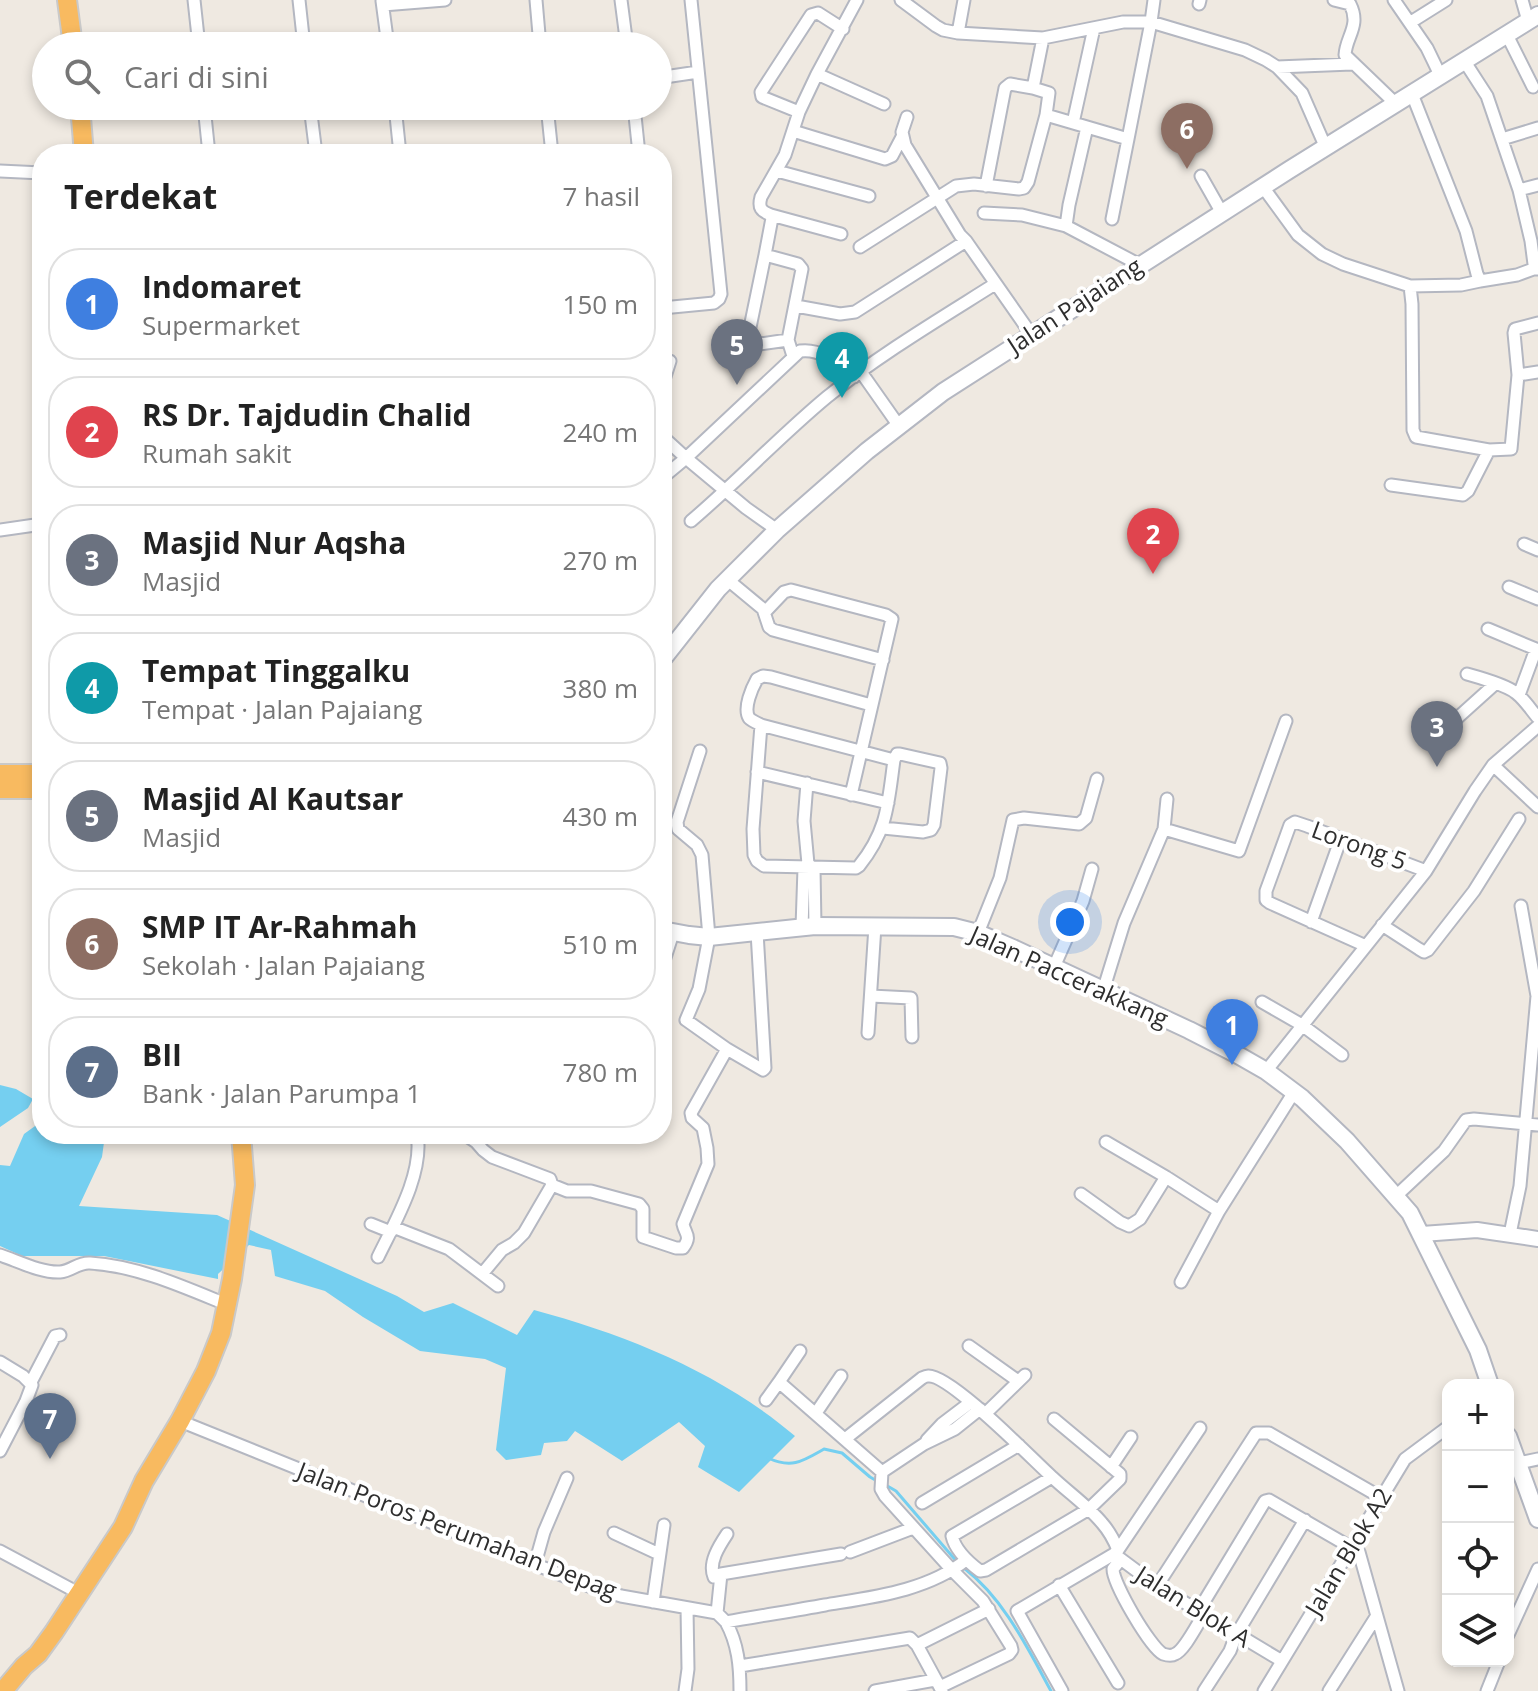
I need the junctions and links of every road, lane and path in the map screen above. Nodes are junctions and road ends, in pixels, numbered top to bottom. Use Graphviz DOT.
graph roads {
  1 [pos="67,0"];
  2 [pos="194,0"];
  3 [pos="299,0"];
  4 [pos="445,0"];
  5 [pos="536,0"];
  6 [pos="621,0"];
  7 [pos="691,0"];
  8 [pos="857,0"];
  9 [pos="901,0"];
  10 [pos="964,0"];
  11 [pos="1154,0"];
  12 [pos="1334,0"];
  13 [pos="1394,0"];
  14 [pos="1446,0"];
  15 [pos="1522,0"];
  16 [pos="382,2"];
  17 [pos="1533,18"];
  18 [pos="1151,22"];
  19 [pos="1411,22"];
  20 [pos="1094,28"];
  21 [pos="843,29"];
  22 [pos="71,32"];
  23 [pos="197,32"];
  24 [pos="302,32"];
  25 [pos="386,32"];
  26 [pos="539,32"];
  27 [pos="625,32"];
  28 [pos="958,33"];
  29 [pos="1507,35"];
  30 [pos="1043,38"];
  31 [pos="1465,62"];
  32 [pos="1352,64"];
  33 [pos="1277,67"];
  34 [pos="698,72"];
  35 [pos="817,74"];
  36 [pos="672,76"];
  37 [pos="1441,77"];
  38 [pos="1533,87"];
  39 [pos="1033,88"];
  40 [pos="1412,94"];
  41 [pos="884,104"];
  42 [pos="1396,104"];
  43 [pos="799,112"];
  44 [pos="1046,115"];
  45 [pos="907,117"];
  46 [pos="81,120"];
  47 [pos="205,120"];
  48 [pos="312,120"];
  49 [pos="396,120"];
  50 [pos="548,120"];
  51 [pos="635,120"];
  52 [pos="1073,123"];
  53 [pos="1087,127"];
  54 [pos="1538,128"];
  55 [pos="793,131"];
  56 [pos="902,137"];
  57 [pos="1128,139"];
  58 [pos="1502,139"];
  59 [pos="83,144"];
  60 [pos="208,144"];
  61 [pos="315,144"];
  62 [pos="399,144"];
  63 [pos="551,144"];
  64 [pos="638,144"];
  65 [pos="1326,148"];
  66 [pos="0,171"];
  67 [pos="777,171"];
  68 [pos="32,173"];
  69 [pos="1201,176"];
  70 [pos="1538,185"];
  71 [pos="986,186"];
  72 [pos="1263,187"];
  73 [pos="1519,190"];
  74 [pos="869,196"];
  75 [pos="937,198"];
  76 [pos="984,213"];
  77 [pos="1222,213"];
  78 [pos="771,215"];
  79 [pos="1112,219"];
  80 [pos="1066,226"];
  81 [pos="841,234"];
  82 [pos="1534,240"];
  83 [pos="966,241"];
  84 [pos="860,247"];
  85 [pos="765,255"];
  86 [pos="1140,265"];
  87 [pos="1537,269"];
  88 [pos="1480,281"];
  89 [pos="995,284"];
  90 [pos="1410,286"];
  91 [pos="796,306"];
  92 [pos="672,307"];
  93 [pos="1538,323"];
  94 [pos="1031,334"];
  95 [pos="788,340"];
  96 [pos="793,356"];
  97 [pos="1538,372"];
  98 [pos="857,374"];
  99 [pos="1518,375"];
  100 [pos="899,426"];
  101 [pos="672,445"];
  102 [pos="1489,450"];
  103 [pos="686,458"];
  104 [pos="672,470"];
  105 [pos="1391,485"];
  106 [pos="726,491"];
  107 [pos="691,521"];
  108 [pos="32,525"];
  109 [pos="0,530"];
  110 [pos="777,530"];
  111 [pos="1524,544"];
  112 [pos="1538,550"];
  113 [pos="728,580"];
  114 [pos="1509,587"];
  115 [pos="1538,599"];
  116 [pos="765,612"];
  117 [pos="1488,629"];
  118 [pos="672,647"];
  119 [pos="1537,650"];
  120 [pos="883,660"];
  121 [pos="1467,674"];
  122 [pos="1495,684"];
  123 [pos="1519,695"];
  124 [pos="871,705"];
  125 [pos="1538,718"];
  126 [pos="1455,720"];
  127 [pos="1286,721"];
  128 [pos="761,725"];
  129 [pos="1538,726"];
  130 [pos="862,750"];
  131 [pos="700,751"];
  132 [pos="894,760"];
  133 [pos="1493,765"];
  134 [pos="757,772"];
  135 [pos="32,776"];
  136 [pos="1097,779"];
  137 [pos="6,782"];
  138 [pos="807,783"];
  139 [pos="32,787"];
  140 [pos="851,795"];
  141 [pos="1167,799"];
  142 [pos="888,803"];
  143 [pos="1538,807"];
  144 [pos="1519,819"];
  145 [pos="883,828"];
  146 [pos="1164,829"];
  147 [pos="1341,838"];
  148 [pos="808,867"];
  149 [pos="1092,869"];
  150 [pos="1426,871"];
  151 [pos="1521,906"];
  152 [pos="1311,922"];
  153 [pos="1382,925"];
  154 [pos="875,926"];
  155 [pos="809,927"];
  156 [pos="672,932"];
  157 [pos="757,932"];
  158 [pos="978,933"];
  159 [pos="709,937"];
  160 [pos="1366,946"];
  161 [pos="1054,967"];
  162 [pos="1103,991"];
  163 [pos="871,996"];
  164 [pos="1262,1002"];
  165 [pos="1302,1025"];
  166 [pos="868,1033"];
  167 [pos="912,1037"];
  168 [pos="727,1049"];
  169 [pos="1342,1055"];
  170 [pos="1266,1071"];
  171 [pos="1294,1092"];
  172 [pos="1532,1124"];
  173 [pos="1106,1142"];
  174 [pos="242,1144"];
  175 [pos="419,1144"];
  176 [pos="478,1144"];
  177 [pos="1166,1177"];
  178 [pos="552,1185"];
  179 [pos="1081,1194"];
  180 [pos="1396,1196"];
  181 [pos="1219,1211"];
  182 [pos="371,1224"];
  183 [pos="392,1230"];
  184 [pos="1422,1234"];
  185 [pos="1510,1234"];
  186 [pos="1538,1239"];
  187 [pos="0,1255"];
  188 [pos="378,1257"];
  189 [pos="482,1274"];
  190 [pos="1181,1282"];
  191 [pos="498,1286"];
  192 [pos="228,1305"];
  193 [pos="60,1335"];
  194 [pos="969,1346"];
  195 [pos="800,1351"];
  196 [pos="0,1362"];
  197 [pos="841,1376"];
  198 [pos="1488,1379"];
  199 [pos="31,1382"];
  200 [pos="779,1382"];
  201 [pos="766,1400"];
  202 [pos="979,1408"];
  203 [pos="816,1413"];
  204 [pos="1054,1419"];
  205 [pos="180,1421"];
  206 [pos="1200,1428"];
  207 [pos="1442,1431"];
  208 [pos="1131,1437"];
  209 [pos="845,1439"];
  210 [pos="1019,1445"];
  211 [pos="0,1451"];
  212 [pos="1514,1451"];
  213 [pos="1538,1459"];
  214 [pos="1518,1463"];
  215 [pos="1111,1467"];
  216 [pos="882,1473"];
  217 [pos="1052,1477"];
  218 [pos="567,1478"];
  219 [pos="1382,1498"];
  220 [pos="922,1503"];
  221 [pos="132,1505"];
  222 [pos="1089,1509"];
  223 [pos="1538,1517"];
  224 [pos="1305,1520"];
  225 [pos="664,1525"];
  226 [pos="913,1528"];
  227 [pos="614,1533"];
  228 [pos="727,1534"];
  229 [pos="1352,1548"];
  230 [pos="0,1551"];
  231 [pos="659,1554"];
  232 [pos="1117,1555"];
  233 [pos="535,1564"];
  234 [pos="960,1565"];
  235 [pos="1538,1569"];
  236 [pos="720,1577"];
  237 [pos="1059,1585"];
  238 [pos="1157,1586"];
  239 [pos="71,1589"];
  240 [pos="653,1602"];
  241 [pos="687,1608"];
  242 [pos="989,1609"];
  243 [pos="1201,1612"];
  244 [pos="1376,1617"];
  245 [pos="722,1618"];
  246 [pos="1514,1622"];
  247 [pos="1236,1635"];
  248 [pos="917,1645"];
  249 [pos="1282,1661"];
  250 [pos="24,1666"];
  251 [pos="740,1666"];
  252 [pos="1497,1667"];
  253 [pos="1394,1677"];
  254 [pos="1118,1683"];
  255 [pos="939,1686"];
  256 [pos="3,1691"];
  257 [pos="685,1691"];
  258 [pos="740,1691"];
  259 [pos="875,1691"];
  260 [pos="1062,1691"];
  261 [pos="1204,1691"];
  262 [pos="1264,1691"];
  263 [pos="1329,1691"];
  264 [pos="1385,1691"];
  265 [pos="1398,1691"];
  266 [pos="1487,1691"];
  1 -- 22 [label="highway"];
  2 -- 23 [label="street"];
  3 -- 24 [label="street"];
  4 -- 16 [label="street"];
  5 -- 26 [label="street"];
  6 -- 27 [label="street"];
  7 -- 34 [label="street"];
  8 -- 21 [label="street"];
  9 -- 28 [label="street"];
  10 -- 28 [label="street"];
  11 -- 18 [label="street"];
  12 -- 32 [label="street"];
  13 -- 19 [label="street"];
  14 -- 19 [label="street"];
  15 -- 17 [label="street"];
  16 -- 25 [label="street"];
  17 -- 29 [label="main road, Jalan Pajaiang"];
  18 -- 20 [label="street"];
  18 -- 33 [label="street"];
  18 -- 57 [label="street"];
  19 -- 37 [label="street"];
  20 -- 30 [label="street"];
  20 -- 52 [label="street"];
  21 -- 35 [label="street"];
  21 -- 43 [label="street"];
  28 -- 30 [label="street"];
  29 -- 31 [label="main road, Jalan Pajaiang"];
  29 -- 38 [label="street"];
  30 -- 39 [label="street"];
  31 -- 37 [label="main road, Jalan Pajaiang"];
  31 -- 58 [label="street"];
  32 -- 33 [label="street"];
  32 -- 42 [label="street"];
  33 -- 65 [label="street"];
  34 -- 36 [label="street"];
  34 -- 92 [label="street"];
  35 -- 41 [label="street"];
  35 -- 43 [label="street"];
  37 -- 40 [label="main road, Jalan Pajaiang"];
  39 -- 44 [label="street"];
  39 -- 71 [label="street"];
  40 -- 42 [label="main road, Jalan Pajaiang"];
  40 -- 88 [label="street"];
  42 -- 65 [label="main road, Jalan Pajaiang"];
  43 -- 55 [label="street"];
  44 -- 52 [label="street"];
  44 -- 71 [label="street"];
  45 -- 56 [label="street"];
  46 -- 59 [label="highway"];
  47 -- 60 [label="street"];
  48 -- 61 [label="street"];
  49 -- 62 [label="street"];
  50 -- 63 [label="street"];
  51 -- 64 [label="street"];
  52 -- 53 [label="street"];
  53 -- 57 [label="street"];
  53 -- 80 [label="street"];
  54 -- 58 [label="street"];
  55 -- 56 [label="street"];
  55 -- 67 [label="street"];
  56 -- 75 [label="street"];
  57 -- 79 [label="street"];
  58 -- 73 [label="street"];
  65 -- 72 [label="main road, Jalan Pajaiang"];
  66 -- 68 [label="street"];
  67 -- 74 [label="street"];
  67 -- 78 [label="street"];
  69 -- 77 [label="street"];
  70 -- 73 [label="street"];
  71 -- 75 [label="street"];
  72 -- 77 [label="main road, Jalan Pajaiang"];
  72 -- 90 [label="street"];
  73 -- 82 [label="street"];
  75 -- 83 [label="street"];
  75 -- 84 [label="street"];
  76 -- 80 [label="street"];
  77 -- 86 [label="main road, Jalan Pajaiang"];
  78 -- 81 [label="street"];
  78 -- 85 [label="street"];
  80 -- 86 [label="street"];
  82 -- 87 [label="street"];
  83 -- 89 [label="street"];
  83 -- 91 [label="street"];
  85 -- 91 [label="street"];
  85 -- 95 [label="street"];
  86 -- 94 [label="main road, Jalan Pajaiang"];
  87 -- 88 [label="street"];
  88 -- 90 [label="street"];
  89 -- 94 [label="street"];
  89 -- 98 [label="street"];
  90 -- 102 [label="street"];
  91 -- 95 [label="street"];
  93 -- 99 [label="street"];
  94 -- 100 [label="main road, Jalan Pajaiang"];
  95 -- 96 [label="street"];
  96 -- 98 [label="street"];
  96 -- 103 [label="street"];
  97 -- 99 [label="street"];
  98 -- 100 [label="street"];
  98 -- 106 [label="street"];
  99 -- 102 [label="street"];
  100 -- 110 [label="main road, Jalan Pajaiang"];
  101 -- 103 [label="street"];
  102 -- 105 [label="street"];
  103 -- 104 [label="street"];
  103 -- 106 [label="street"];
  106 -- 107 [label="street"];
  106 -- 110 [label="street"];
  108 -- 109 [label="street"];
  110 -- 113 [label="main road, Jalan Pajaiang"];
  111 -- 112 [label="street"];
  113 -- 116 [label="street"];
  113 -- 118 [label="main road, Jalan Pajaiang"];
  114 -- 115 [label="street"];
  116 -- 120 [label="street"];
  116 -- 120 [label="street"];
  117 -- 119 [label="street"];
  119 -- 123 [label="street"];
  120 -- 124 [label="street"];
  121 -- 122 [label="street"];
  122 -- 123 [label="street"];
  122 -- 126 [label="street"];
  123 -- 125 [label="street"];
  124 -- 128 [label="street"];
  124 -- 130 [label="street"];
  127 -- 146 [label="street"];
  128 -- 130 [label="street"];
  128 -- 134 [label="street"];
  129 -- 133 [label="street"];
  130 -- 132 [label="street"];
  130 -- 140 [label="street"];
  131 -- 159 [label="street"];
  132 -- 142 [label="street"];
  132 -- 145 [label="street"];
  133 -- 143 [label="street"];
  133 -- 150 [label="street"];
  134 -- 138 [label="street"];
  134 -- 148 [label="street"];
  135 -- 137 [label="highway"];
  136 -- 158 [label="street"];
  137 -- 139 [label="highway"];
  138 -- 140 [label="street"];
  138 -- 148 [label="street"];
  140 -- 142 [label="street"];
  141 -- 146 [label="street"];
  142 -- 145 [label="street"];
  144 -- 153 [label="street"];
  145 -- 148 [label="street"];
  146 -- 162 [label="street"];
  147 -- 150 [label="street, Lorong 5"];
  147 -- 152 [label="street"];
  147 -- 152 [label="street, Lorong 5"];
  148 -- 155 [label="street"];
  149 -- 161 [label="street"];
  150 -- 153 [label="street"];
  151 -- 172 [label="street"];
  152 -- 160 [label="street"];
  153 -- 160 [label="street"];
  154 -- 155 [label="main road, Jalan Paccerakkang"];
  154 -- 158 [label="main road, Jalan Paccerakkang"];
  154 -- 163 [label="street"];
  155 -- 157 [label="main road, Jalan Paccerakkang"];
  156 -- 159 [label="main road, Jalan Paccerakkang"];
  157 -- 159 [label="main road, Jalan Paccerakkang"];
  157 -- 168 [label="street"];
  158 -- 161 [label="main road, Jalan Paccerakkang"];
  159 -- 168 [label="street"];
  160 -- 165 [label="street"];
  161 -- 162 [label="main road, Jalan Paccerakkang"];
  162 -- 170 [label="main road, Jalan Paccerakkang"];
  163 -- 166 [label="street"];
  163 -- 167 [label="street"];
  164 -- 165 [label="street"];
  165 -- 169 [label="street"];
  165 -- 170 [label="street"];
  168 -- 178 [label="street"];
  170 -- 171 [label="main road, Jalan Paccerakkang"];
  171 -- 180 [label="main road, Jalan Paccerakkang"];
  171 -- 181 [label="street"];
  172 -- 180 [label="street"];
  172 -- 185 [label="street"];
  173 -- 177 [label="street"];
  174 -- 192 [label="highway"];
  175 -- 183 [label="street"];
  176 -- 178 [label="street"];
  177 -- 179 [label="street"];
  177 -- 181 [label="street"];
  178 -- 189 [label="street"];
  180 -- 184 [label="main road, Jalan Paccerakkang"];
  181 -- 190 [label="street"];
  182 -- 183 [label="street"];
  183 -- 188 [label="street"];
  183 -- 189 [label="street"];
  184 -- 185 [label="street"];
  184 -- 198 [label="main road, Jalan Paccerakkang"];
  185 -- 186 [label="street"];
  187 -- 192 [label="street"];
  189 -- 191 [label="street"];
  192 -- 205 [label="highway"];
  193 -- 199 [label="street"];
  194 -- 202 [label="street"];
  195 -- 200 [label="street"];
  196 -- 199 [label="street"];
  197 -- 203 [label="street"];
  199 -- 211 [label="street"];
  200 -- 201 [label="street"];
  200 -- 203 [label="street"];
  202 -- 209 [label="street, Jalan Blok A"];
  202 -- 210 [label="street, Jalan Blok A"];
  202 -- 216 [label="street"];
  203 -- 209 [label="street"];
  204 -- 215 [label="street"];
  205 -- 221 [label="highway"];
  205 -- 233 [label="street, Jalan Poros Perumahan Depag"];
  206 -- 232 [label="street"];
  207 -- 219 [label="street, Jalan Blok A2"];
  208 -- 215 [label="street"];
  209 -- 216 [label="street"];
  210 -- 217 [label="street, Jalan Blok A"];
  210 -- 220 [label="street"];
  212 -- 214 [label="main road"];
  213 -- 214 [label="street"];
  214 -- 223 [label="main road"];
  215 -- 222 [label="street"];
  216 -- 226 [label="street"];
  217 -- 222 [label="street, Jalan Blok A"];
  217 -- 234 [label="street"];
  218 -- 233 [label="street"];
  219 -- 229 [label="street, Jalan Blok A2"];
  219 -- 238 [label="street"];
  221 -- 239 [label="highway"];
  221 -- 250 [label="highway"];
  222 -- 232 [label="street, Jalan Blok A"];
  222 -- 234 [label="street"];
  224 -- 229 [label="street"];
  224 -- 243 [label="street"];
  224 -- 247 [label="street"];
  225 -- 231 [label="street"];
  226 -- 234 [label="street"];
  226 -- 236 [label="street"];
  227 -- 231 [label="street"];
  228 -- 236 [label="street"];
  229 -- 244 [label="street"];
  229 -- 249 [label="street, Jalan Blok A2"];
  230 -- 239 [label="street"];
  231 -- 240 [label="street"];
  232 -- 237 [label="street"];
  232 -- 238 [label="street, Jalan Blok A"];
  232 -- 243 [label="street"];
  233 -- 240 [label="street, Jalan Poros Perumahan Depag"];
  234 -- 242 [label="street"];
  234 -- 245 [label="street, Jalan Poros Perumahan Depag"];
  235 -- 246 [label="street"];
  236 -- 245 [label="street"];
  237 -- 254 [label="street"];
  237 -- 260 [label="street"];
  238 -- 243 [label="street, Jalan Blok A"];
  239 -- 250 [label="highway"];
  240 -- 241 [label="street, Jalan Poros Perumahan Depag"];
  241 -- 245 [label="street, Jalan Poros Perumahan Depag"];
  241 -- 257 [label="street"];
  242 -- 248 [label="street"];
  242 -- 255 [label="street"];
  243 -- 247 [label="street, Jalan Blok A"];
  244 -- 253 [label="street"];
  244 -- 263 [label="street"];
  245 -- 251 [label="street"];
  247 -- 249 [label="street, Jalan Blok A"];
  247 -- 261 [label="street"];
  248 -- 251 [label="street"];
  248 -- 255 [label="street"];
  249 -- 262 [label="street, Jalan Blok A2"];
  250 -- 256 [label="highway"];
  251 -- 258 [label="street"];
  252 -- 266 [label="street"];
  253 -- 264 [label="street"];
  253 -- 265 [label="street"];
  255 -- 259 [label="street"];
}
